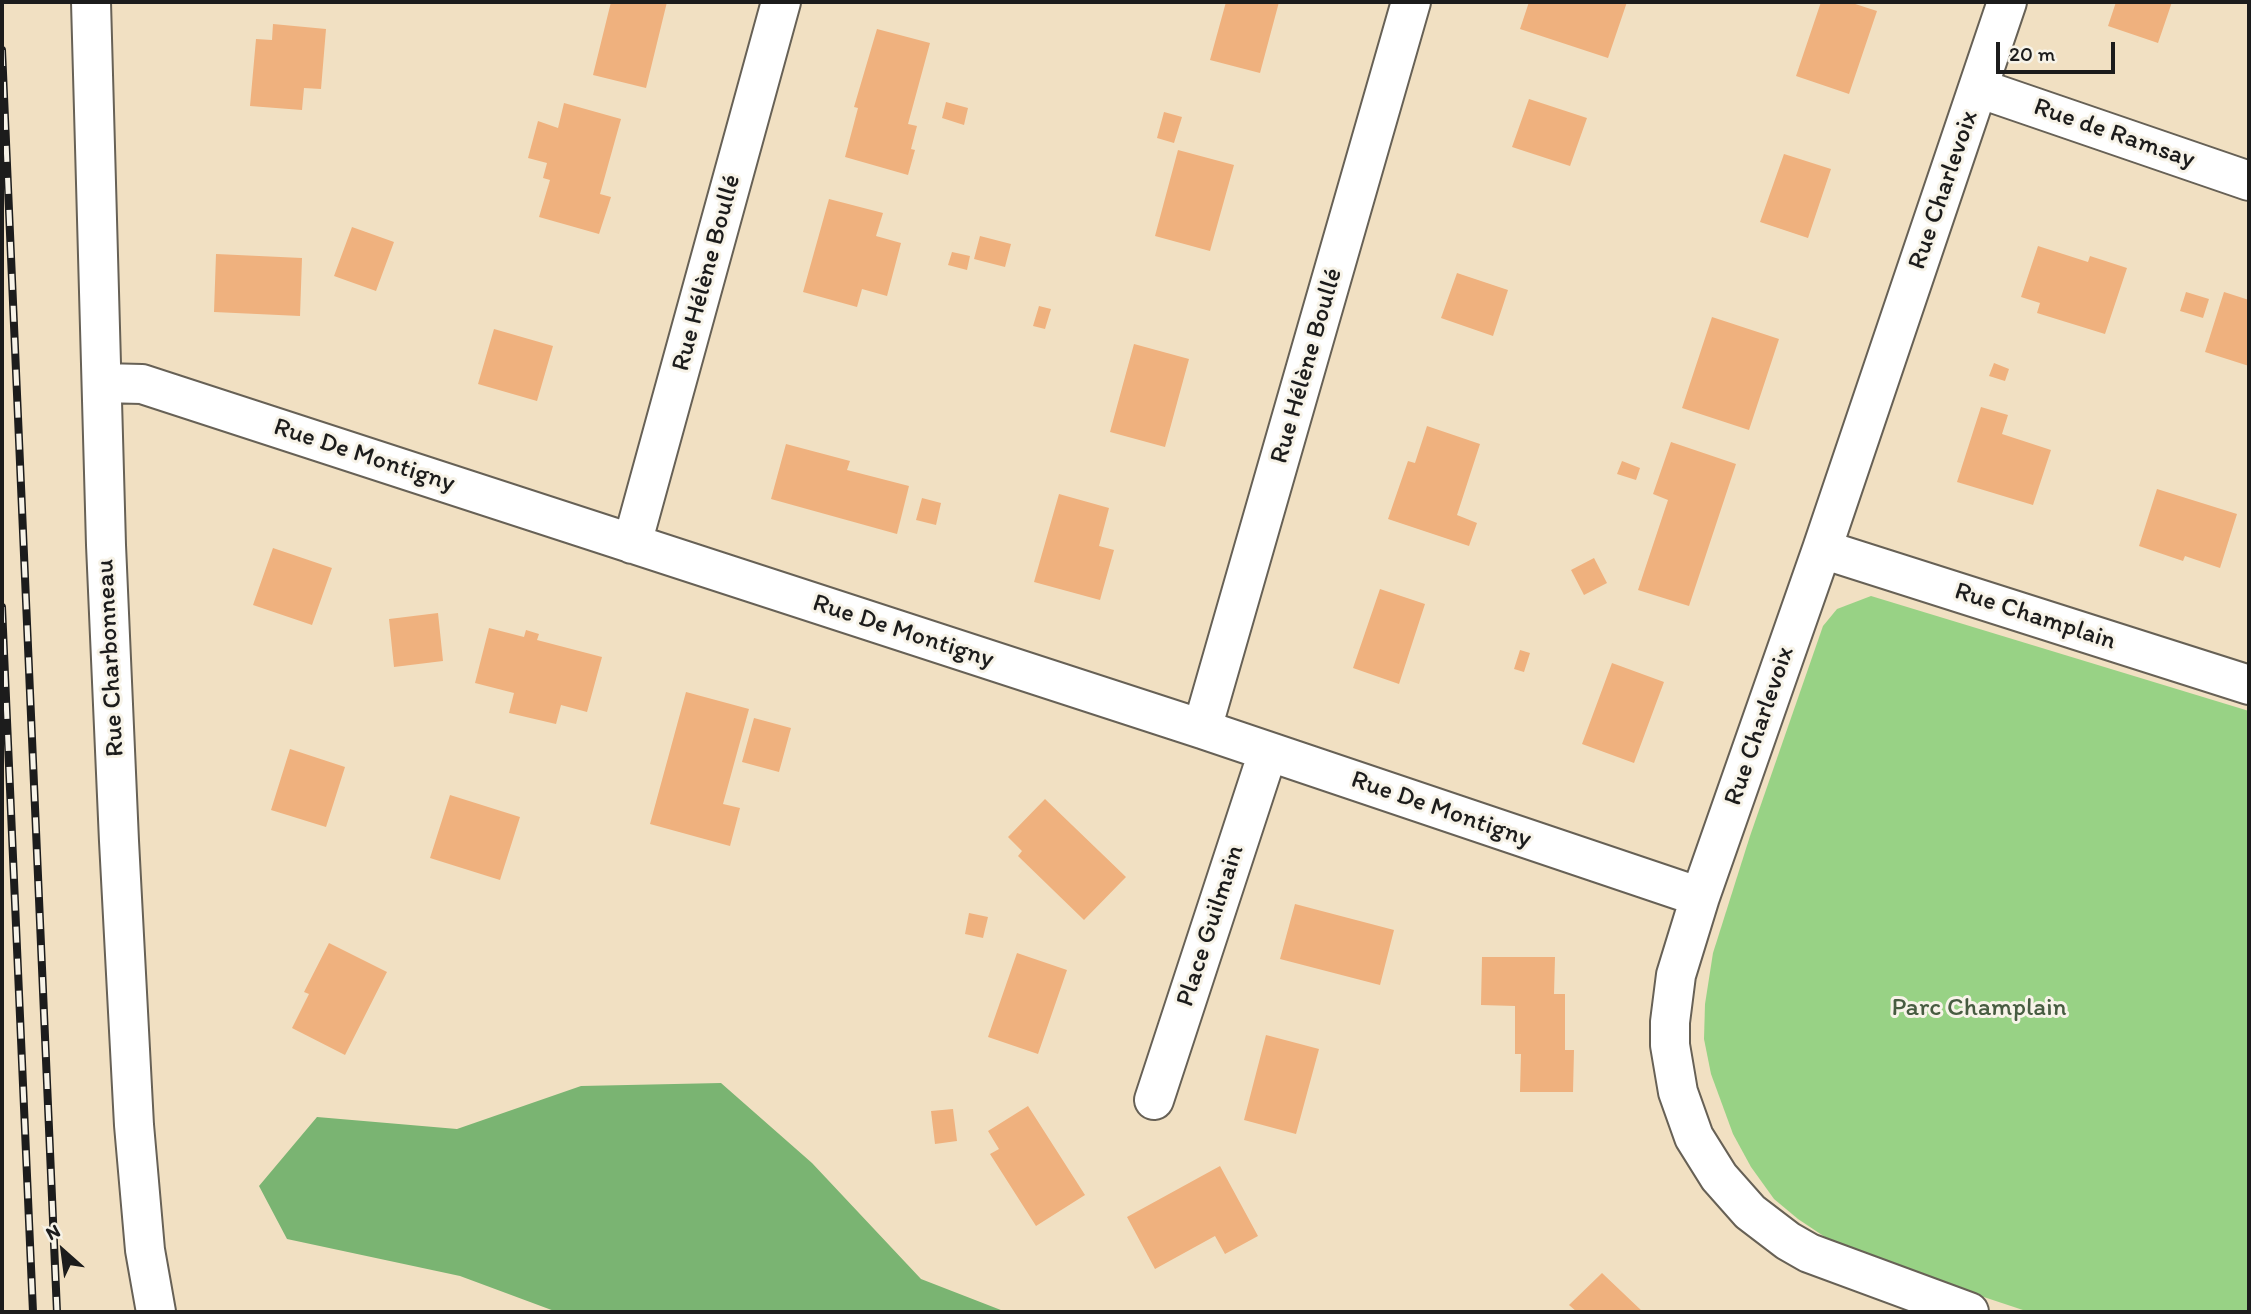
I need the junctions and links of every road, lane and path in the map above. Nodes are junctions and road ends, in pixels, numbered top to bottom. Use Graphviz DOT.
graph roads {
  1 [pos="91,2"];
  2 [pos="781,2"];
  3 [pos="1411,2"];
  4 [pos="2007,2"];
  5 [pos="1978,88"];
  6 [pos="2249,181"];
  7 [pos="102,383"];
  8 [pos="632,544"];
  9 [pos="1822,549"];
  10 [pos="2249,685"];
  11 [pos="1202,729"];
  12 [pos="1268,752"];
  13 [pos="1700,897"];
  14 [pos="1154,1100"];
  15 [pos="156,1312"];
  16 [pos="1969,1312"];
  1 -- 7 [label="street, Rue Charbonneau"];
  2 -- 8 [label="street, Rue Hélène Boullé"];
  3 -- 11 [label="street, Rue Hélène Boullé"];
  4 -- 5 [label="street, Rue Charlevoix"];
  5 -- 6 [label="street, Rue de Ramsay"];
  5 -- 9 [label="street, Rue Charlevoix"];
  7 -- 8 [label="street, Rue De Montigny"];
  7 -- 15 [label="street, Rue Charbonneau"];
  8 -- 11 [label="street, Rue De Montigny"];
  9 -- 10 [label="street, Rue Champlain"];
  9 -- 13 [label="street, Rue Charlevoix"];
  11 -- 12 [label="street, Rue De Montigny"];
  12 -- 13 [label="street, Rue De Montigny"];
  12 -- 14 [label="street, Place Guilmain"];
  13 -- 16 [label="street, Rue Charlevoix"];
}
